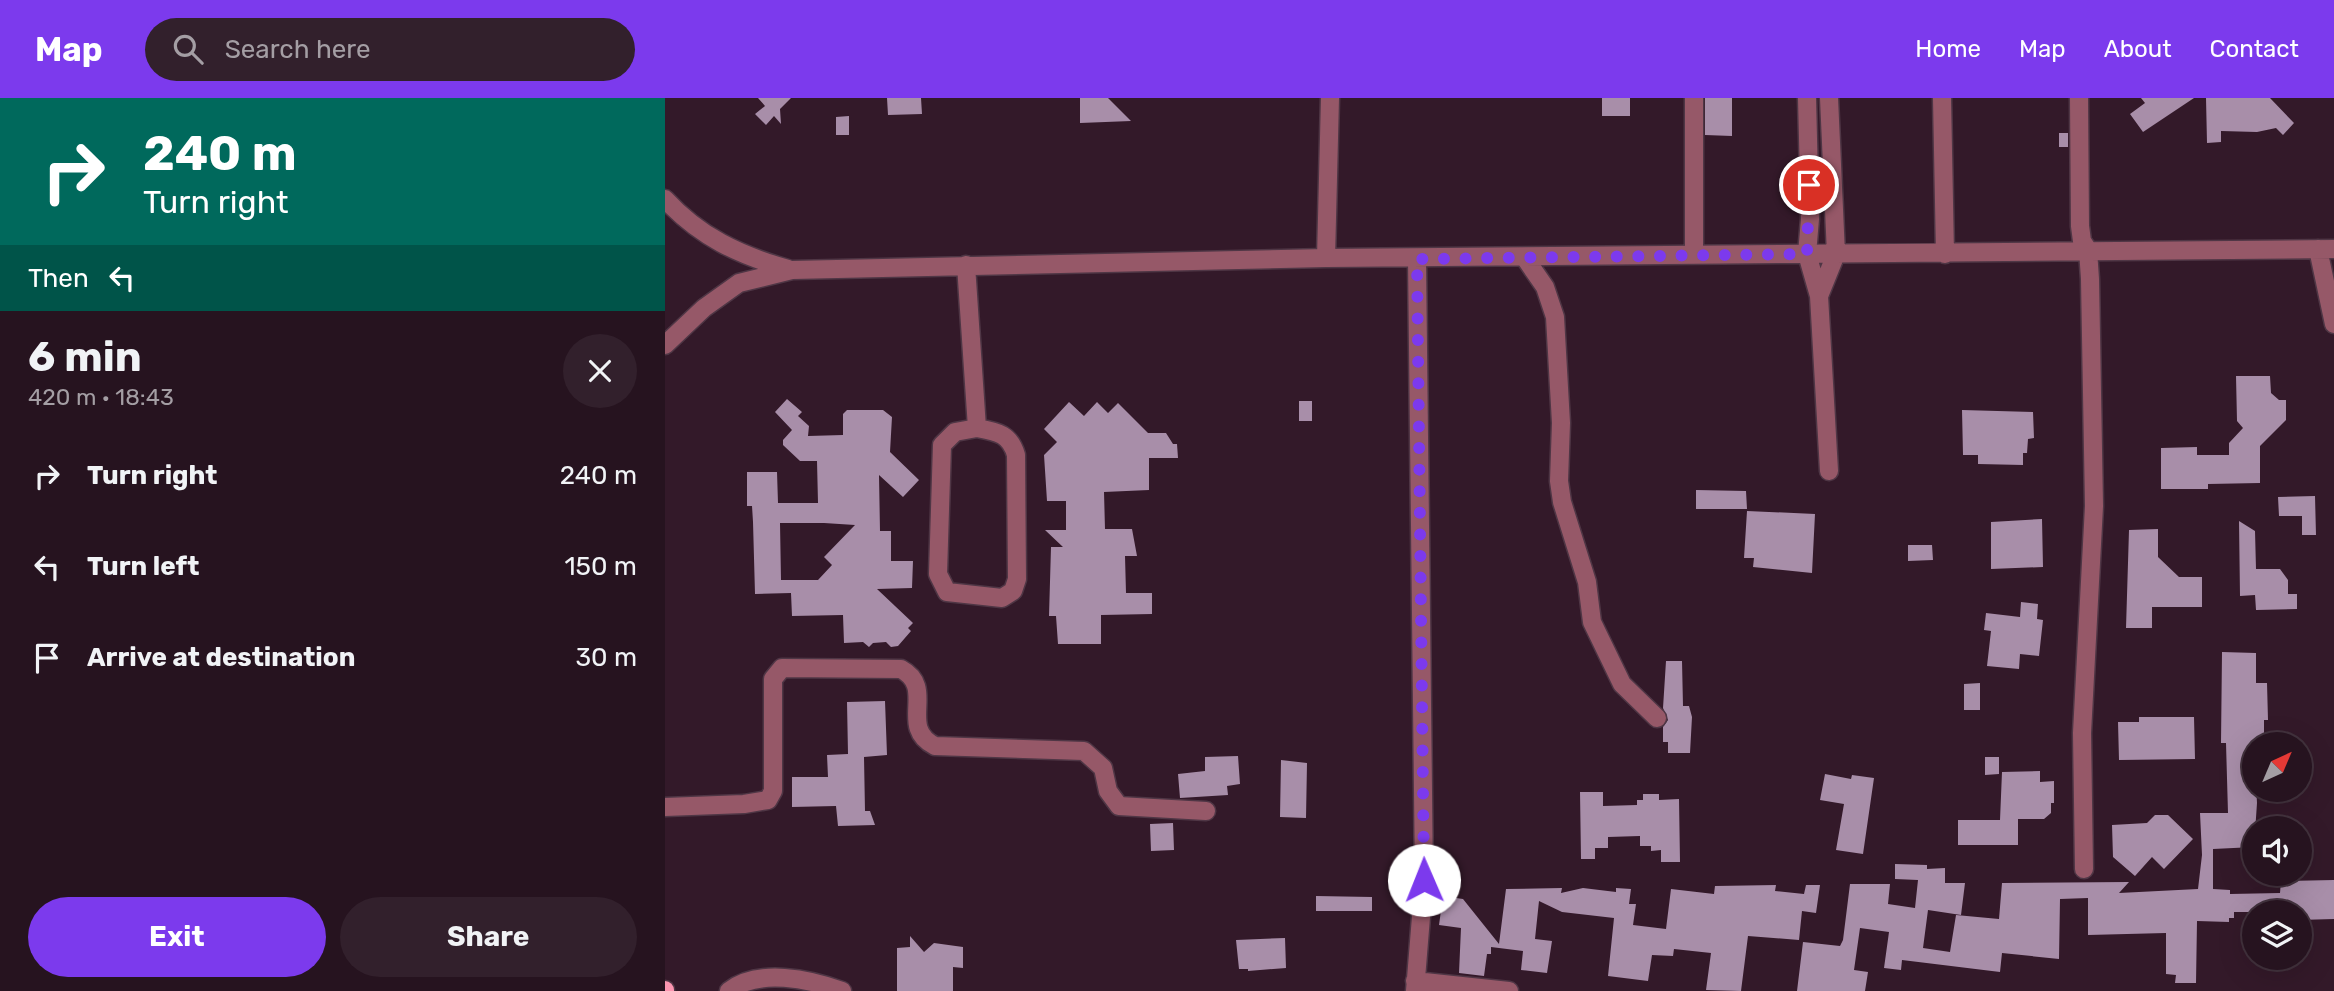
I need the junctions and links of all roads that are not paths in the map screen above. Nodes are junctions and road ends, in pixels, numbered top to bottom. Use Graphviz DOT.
graph roads {
  1 [pos="1330,98"];
  2 [pos="1694,98"];
  3 [pos="1807,98"];
  4 [pos="1829,98"];
  5 [pos="1942,98"];
  6 [pos="2078,98"];
  7 [pos="665,199"];
  8 [pos="2326,249"];
  9 [pos="2088,250"];
  10 [pos="1695,253"];
  11 [pos="1807,254"];
  12 [pos="1836,254"];
  13 [pos="1945,254"];
  14 [pos="1326,258"];
  15 [pos="1525,258"];
  16 [pos="1417,259"];
  17 [pos="966,265"];
  18 [pos="792,270"];
  19 [pos="1819,296"];
  20 [pos="2334,324"];
  21 [pos="665,345"];
  22 [pos="977,428"];
  23 [pos="1829,471"];
  24 [pos="1657,719"];
  25 [pos="665,807"];
  26 [pos="1206,811"];
  27 [pos="2084,869"];
  28 [pos="1415,986"];
  29 [pos="729,991"];
  30 [pos="842,991"];
  31 [pos="1509,991"];
  1 -- 14 [label="street"];
  2 -- 10 [label="street"];
  3 -- 11 [label="street"];
  4 -- 12 [label="street"];
  5 -- 13 [label="street"];
  6 -- 9 [label="street"];
  7 -- 18 [label="street"];
  8 -- 9 [label="street"];
  8 -- 20 [label="street"];
  9 -- 13 [label="street"];
  9 -- 27 [label="street"];
  10 -- 11 [label="street"];
  10 -- 15 [label="street"];
  11 -- 12 [label="street"];
  11 -- 19 [label="street"];
  12 -- 13 [label="street"];
  12 -- 19 [label="street"];
  14 -- 16 [label="street"];
  14 -- 17 [label="street"];
  15 -- 16 [label="street"];
  15 -- 24 [label="street"];
  16 -- 28 [label="street"];
  17 -- 18 [label="street"];
  17 -- 22 [label="street"];
  18 -- 21 [label="street"];
  19 -- 23 [label="street"];
  22 -- 22 [label="street"];
  25 -- 26 [label="street"];
  28 -- 31 [label="street"];
  29 -- 30 [label="street"];
}
